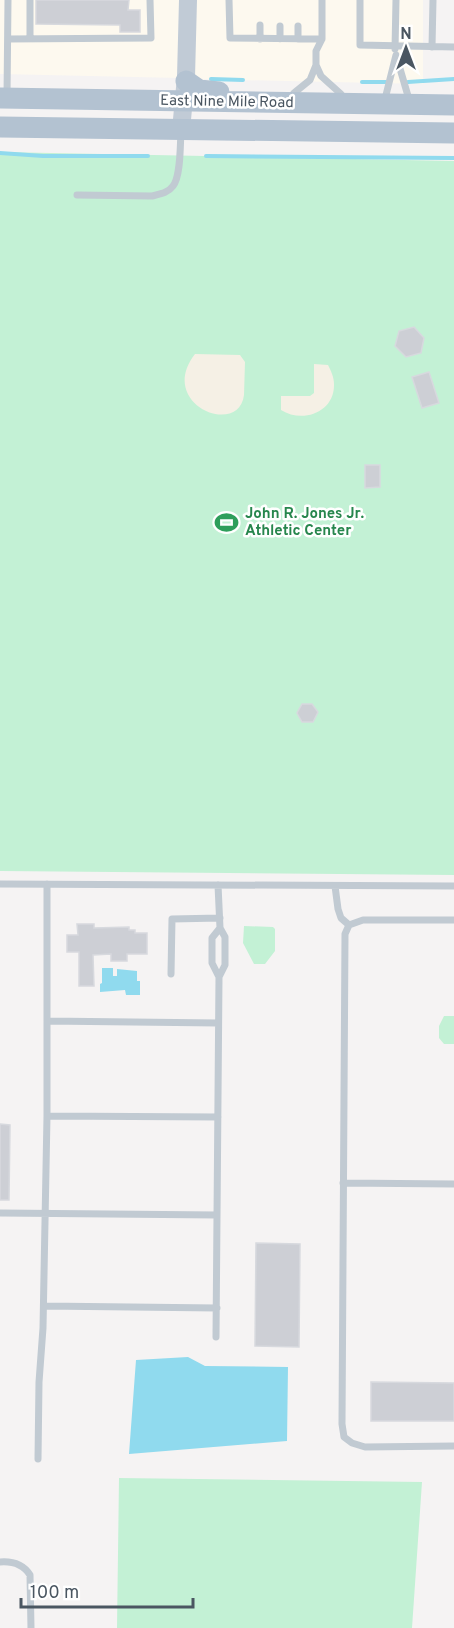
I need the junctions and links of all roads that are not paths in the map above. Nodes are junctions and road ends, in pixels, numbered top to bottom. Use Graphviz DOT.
graph roads {
  1 [pos="8,0"];
  2 [pos="30,0"];
  3 [pos="150,0"];
  4 [pos="188,0"];
  5 [pos="229,0"];
  6 [pos="322,0"];
  7 [pos="360,0"];
  8 [pos="396,0"];
  9 [pos="433,0"];
  10 [pos="260,25"];
  11 [pos="280,26"];
  12 [pos="298,26"];
  13 [pos="8,39"];
  14 [pos="30,39"];
  15 [pos="260,39"];
  16 [pos="280,39"];
  17 [pos="298,39"];
  18 [pos="322,39"];
  19 [pos="395,46"];
  20 [pos="432,47"];
  21 [pos="454,47"];
  22 [pos="396,55"];
  23 [pos="316,65"];
  24 [pos="185,91"];
  25 [pos="294,93"];
  26 [pos="341,94"];
  27 [pos="386,95"];
  28 [pos="454,96"];
  29 [pos="415,100"];
  30 [pos="2,105"];
  31 [pos="454,105"];
  32 [pos="0,129"];
  33 [pos="454,133"];
  34 [pos="180,138"];
  35 [pos="77,195"];
  36 [pos="0,884"];
  37 [pos="47,884"];
  38 [pos="218,885"];
  39 [pos="335,886"];
  40 [pos="454,886"];
  41 [pos="220,918"];
  42 [pos="454,920"];
  43 [pos="349,925"];
  44 [pos="220,928"];
  45 [pos="171,974"];
  46 [pos="219,977"];
  47 [pos="47,1021"];
  48 [pos="218,1023"];
  49 [pos="47,1116"];
  50 [pos="218,1117"];
  51 [pos="343,1183"];
  52 [pos="454,1184"];
  53 [pos="46,1212"];
  54 [pos="0,1213"];
  55 [pos="217,1215"];
  56 [pos="44,1306"];
  57 [pos="217,1308"];
  58 [pos="216,1337"];
  59 [pos="454,1446"];
  60 [pos="38,1459"];
  61 [pos="0,1562"];
  62 [pos="31,1628"];
  1 -- 13 [label="lane"];
  2 -- 14 [label="lane"];
  3 -- 14 [label="lane"];
  4 -- 24 [label="street"];
  5 -- 15 [label="lane"];
  6 -- 18 [label="lane"];
  7 -- 19 [label="lane"];
  8 -- 19 [label="lane"];
  9 -- 20 [label="lane"];
  10 -- 15 [label="lane"];
  11 -- 16 [label="lane"];
  12 -- 17 [label="lane"];
  13 -- 14 [label="lane"];
  13 -- 30 [label="lane"];
  15 -- 16 [label="lane"];
  16 -- 17 [label="lane"];
  17 -- 18 [label="lane"];
  18 -- 23 [label="lane"];
  19 -- 20 [label="lane"];
  19 -- 22 [label="lane"];
  20 -- 21 [label="lane"];
  22 -- 27 [label="lane"];
  22 -- 29 [label="lane"];
  23 -- 25 [label="lane"];
  23 -- 26 [label="lane"];
  24 -- 25 [label="main road"];
  24 -- 29 [label="main road, East Nine Mile Road"];
  24 -- 30 [label="main road, East Nine Mile Road"];
  24 -- 34 [label="street"];
  25 -- 26 [label="main road"];
  26 -- 27 [label="main road"];
  27 -- 29 [label="main road"];
  28 -- 29 [label="main road"];
  29 -- 31 [label="main road, East Nine Mile Road"];
  29 -- 34 [label="main road"];
  32 -- 34 [label="main road, East Nine Mile Road"];
  33 -- 34 [label="main road, East Nine Mile Road"];
  34 -- 35 [label="lane"];
  36 -- 37 [label="lane"];
  37 -- 38 [label="lane"];
  37 -- 47 [label="lane"];
  38 -- 39 [label="lane"];
  38 -- 41 [label="lane"];
  39 -- 40 [label="lane"];
  39 -- 43 [label="lane"];
  41 -- 44 [label="lane"];
  41 -- 45 [label="lane"];
  42 -- 43 [label="lane"];
  43 -- 51 [label="lane"];
  44 -- 46 [label="lane"];
  44 -- 46 [label="lane"];
  46 -- 48 [label="lane"];
  47 -- 48 [label="lane"];
  47 -- 49 [label="lane"];
  48 -- 50 [label="lane"];
  49 -- 50 [label="lane"];
  49 -- 53 [label="lane"];
  50 -- 55 [label="lane"];
  51 -- 52 [label="lane"];
  51 -- 59 [label="lane"];
  53 -- 54 [label="lane"];
  53 -- 55 [label="lane"];
  53 -- 56 [label="lane"];
  55 -- 57 [label="lane"];
  56 -- 57 [label="lane"];
  56 -- 60 [label="lane"];
  57 -- 58 [label="lane"];
  61 -- 62 [label="lane"];
}
